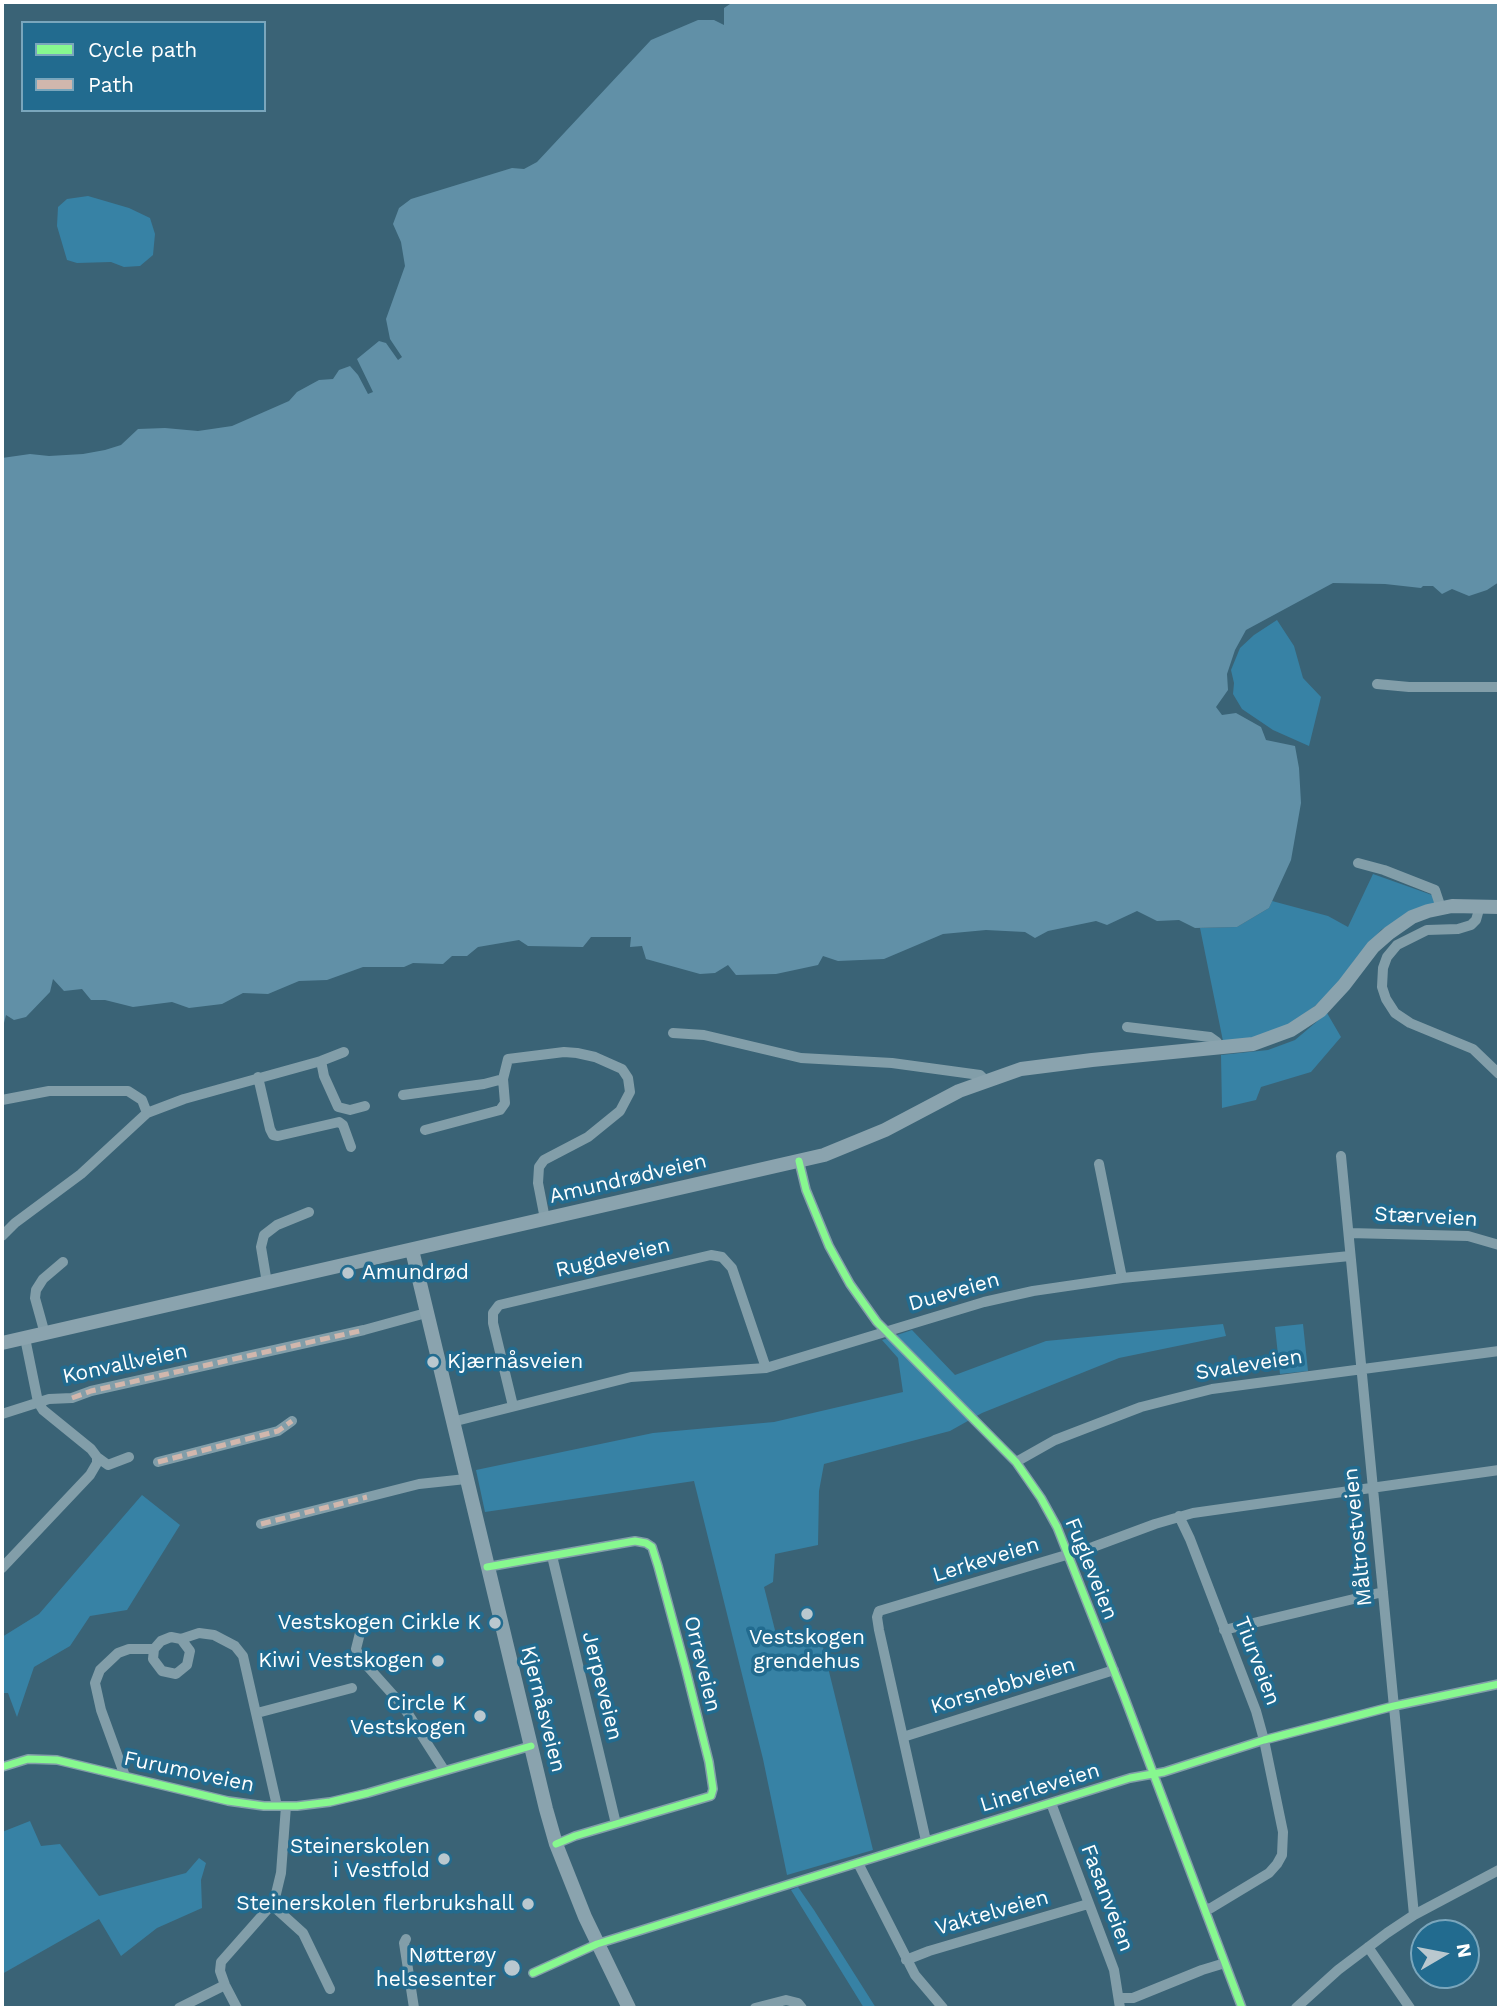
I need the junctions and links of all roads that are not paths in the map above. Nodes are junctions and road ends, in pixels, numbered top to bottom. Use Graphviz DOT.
graph roads {
  1 [pos="1377,684"];
  2 [pos="1499,687"];
  3 [pos="1358,863"];
  4 [pos="1480,906"];
  5 [pos="1499,907"];
  6 [pos="1441,908"];
  7 [pos="1127,1027"];
  8 [pos="673,1033"];
  9 [pos="1219,1049"];
  10 [pos="344,1052"];
  11 [pos="321,1061"];
  12 [pos="1499,1074"];
  13 [pos="258,1077"];
  14 [pos="503,1079"];
  15 [pos="985,1080"];
  16 [pos="403,1095"];
  17 [pos="2,1100"];
  18 [pos="365,1106"];
  19 [pos="147,1113"];
  20 [pos="425,1130"];
  21 [pos="351,1147"];
  22 [pos="1341,1156"];
  23 [pos="799,1161"];
  24 [pos="1099,1164"];
  25 [pos="309,1212"];
  26 [pos="545,1219"];
  27 [pos="1349,1233"];
  28 [pos="2,1236"];
  29 [pos="1499,1245"];
  30 [pos="412,1250"];
  31 [pos="1350,1255"];
  32 [pos="63,1262"];
  33 [pos="1122,1279"];
  34 [pos="267,1283"];
  35 [pos="426,1312"];
  36 [pos="886,1332"];
  37 [pos="44,1334"];
  38 [pos="25,1338"];
  39 [pos="2,1343"];
  40 [pos="1499,1351"];
  41 [pos="766,1368"];
  42 [pos="1361,1370"];
  43 [pos="38,1402"];
  44 [pos="513,1406"];
  45 [pos="2,1414"];
  46 [pos="292,1421"];
  47 [pos="452,1422"];
  48 [pos="97,1457"];
  49 [pos="129,1457"];
  50 [pos="158,1462"];
  51 [pos="1016,1462"];
  52 [pos="1499,1470"];
  53 [pos="466,1479"];
  54 [pos="1373,1489"];
  55 [pos="1179,1516"];
  56 [pos="261,1524"];
  57 [pos="1069,1554"];
  58 [pos="552,1556"];
  59 [pos="487,1567"];
  60 [pos="2,1568"];
  61 [pos="1383,1592"];
  62 [pos="361,1629"];
  63 [pos="1224,1630"];
  64 [pos="181,1639"];
  65 [pos="154,1649"];
  66 [pos="1114,1670"];
  67 [pos="1499,1684"];
  68 [pos="352,1688"];
  69 [pos="1394,1706"];
  70 [pos="257,1713"];
  71 [pos="903,1737"];
  72 [pos="1264,1740"];
  73 [pos="531,1746"];
  74 [pos="2,1767"];
  75 [pos="444,1770"];
  76 [pos="1153,1774"];
  77 [pos="125,1776"];
  78 [pos="1051,1803"];
  79 [pos="282,1806"];
  80 [pos="616,1825"];
  81 [pos="926,1841"];
  82 [pos="556,1844"];
  83 [pos="858,1863"];
  84 [pos="1499,1870"];
  85 [pos="272,1905"];
  86 [pos="1088,1905"];
  87 [pos="1206,1909"];
  88 [pos="1414,1915"];
  89 [pos="405,1939"];
  90 [pos="597,1944"];
  91 [pos="1368,1947"];
  92 [pos="906,1960"];
  93 [pos="1225,1963"];
  94 [pos="533,1973"];
  95 [pos="225,1985"];
  96 [pos="330,1989"];
  97 [pos="1120,2003"];
  98 [pos="179,2008"];
  99 [pos="237,2008"];
  100 [pos="414,2008"];
  101 [pos="629,2008"];
  102 [pos="755,2008"];
  103 [pos="802,2008"];
  104 [pos="943,2008"];
  105 [pos="1242,2008"];
  106 [pos="1296,2008"];
  107 [pos="1410,2008"];
  1 -- 2 [label="street"];
  3 -- 6 [label="street"];
  4 -- 5 [label="main road, Amundrødveien"];
  4 -- 6 [label="main road, Amundrødveien"];
  4 -- 12 [label="street"];
  6 -- 9 [label="main road, Amundrødveien"];
  7 -- 9 [label="street"];
  8 -- 15 [label="street, Amundrødveien"];
  9 -- 15 [label="main road, Amundrødveien"];
  10 -- 11 [label="street"];
  11 -- 13 [label="street"];
  11 -- 18 [label="street"];
  13 -- 19 [label="street"];
  13 -- 21 [label="street"];
  14 -- 16 [label="street"];
  14 -- 20 [label="street"];
  14 -- 26 [label="street"];
  15 -- 23 [label="main road, Amundrødveien"];
  17 -- 19 [label="street"];
  19 -- 28 [label="street"];
  22 -- 27 [label="street, Måltrostveien"];
  23 -- 26 [label="main road, Amundrødveien"];
  23 -- 36 [label="street, Fugleveien"];
  24 -- 33 [label="street"];
  25 -- 34 [label="street"];
  26 -- 30 [label="main road, Amundrødveien"];
  27 -- 29 [label="street, Stærveien"];
  27 -- 31 [label="street, Måltrostveien"];
  30 -- 34 [label="main road, Amundrødveien"];
  30 -- 35 [label="main road, Kjernåsveien"];
  31 -- 33 [label="street, Dueveien"];
  31 -- 42 [label="street, Måltrostveien"];
  32 -- 37 [label="street"];
  33 -- 36 [label="street, Dueveien"];
  34 -- 37 [label="main road, Amundrødveien"];
  35 -- 43 [label="street, Konvallveien"];
  35 -- 47 [label="main road, Kjernåsveien"];
  36 -- 41 [label="street, Dueveien"];
  36 -- 51 [label="street, Fugleveien"];
  37 -- 38 [label="main road, Amundrødveien"];
  38 -- 39 [label="main road, Amundrødveien"];
  38 -- 43 [label="street, Konvallveien"];
  40 -- 42 [label="street, Svaleveien"];
  41 -- 44 [label="street, Dueveien"];
  41 -- 44 [label="street, Rugdeveien"];
  42 -- 51 [label="street, Svaleveien"];
  42 -- 54 [label="street, Måltrostveien"];
  43 -- 45 [label="street, Konvallveien"];
  43 -- 48 [label="street, Konvallveien"];
  44 -- 47 [label="street, Dueveien"];
  46 -- 50 [label="street"];
  47 -- 53 [label="main road, Kjernåsveien"];
  48 -- 49 [label="street"];
  48 -- 60 [label="street"];
  51 -- 57 [label="street, Fugleveien"];
  52 -- 54 [label="street, Lerkeveien"];
  53 -- 56 [label="street"];
  53 -- 59 [label="main road, Kjernåsveien"];
  54 -- 55 [label="street, Lerkeveien"];
  54 -- 61 [label="street, Måltrostveien"];
  55 -- 57 [label="street, Lerkeveien"];
  55 -- 63 [label="street, Tiurveien"];
  57 -- 66 [label="street, Fugleveien"];
  57 -- 71 [label="street, Lerkeveien"];
  58 -- 59 [label="street, Orreveien"];
  58 -- 80 [label="street, Jerpeveien"];
  58 -- 80 [label="street, Orreveien"];
  59 -- 73 [label="main road, Kjernåsveien"];
  61 -- 63 [label="street"];
  61 -- 69 [label="street, Måltrostveien"];
  62 -- 75 [label="street"];
  63 -- 72 [label="street, Tiurveien"];
  64 -- 65 [label="street"];
  64 -- 65 [label="street"];
  64 -- 70 [label="street"];
  65 -- 77 [label="street"];
  66 -- 71 [label="street, Korsnebbveien"];
  66 -- 76 [label="street, Fugleveien"];
  67 -- 69 [label="street, Linerleveien"];
  68 -- 70 [label="street"];
  69 -- 72 [label="street, Linerleveien"];
  69 -- 88 [label="street, Måltrostveien"];
  70 -- 79 [label="street"];
  71 -- 81 [label="street, Lerkeveien"];
  72 -- 76 [label="street, Linerleveien"];
  72 -- 87 [label="street, Tiurveien"];
  73 -- 75 [label="street, Furumoveien"];
  73 -- 82 [label="main road, Kjernåsveien"];
  74 -- 77 [label="street, Furumoveien"];
  75 -- 79 [label="street, Furumoveien"];
  76 -- 78 [label="street, Linerleveien"];
  76 -- 87 [label="street, Fugleveien"];
  77 -- 79 [label="street, Furumoveien"];
  78 -- 81 [label="street, Linerleveien"];
  78 -- 86 [label="street, Fasanveien"];
  79 -- 85 [label="street"];
  80 -- 82 [label="street, Orreveien"];
  81 -- 83 [label="street, Linerleveien"];
  82 -- 90 [label="main road, Kjernåsveien"];
  83 -- 90 [label="street, Linerleveien"];
  83 -- 92 [label="street"];
  84 -- 88 [label="street"];
  85 -- 95 [label="street"];
  85 -- 96 [label="street"];
  86 -- 92 [label="street, Vaktelveien"];
  86 -- 97 [label="street, Fasanveien"];
  87 -- 93 [label="street, Fugleveien"];
  88 -- 91 [label="street"];
  89 -- 100 [label="street"];
  90 -- 94 [label="street"];
  90 -- 101 [label="main road, Kjernåsveien"];
  91 -- 106 [label="street"];
  91 -- 107 [label="street"];
  92 -- 104 [label="street"];
  93 -- 97 [label="street"];
  93 -- 105 [label="street, Fugleveien"];
  95 -- 98 [label="street"];
  95 -- 99 [label="street"];
  102 -- 103 [label="street"];
}
